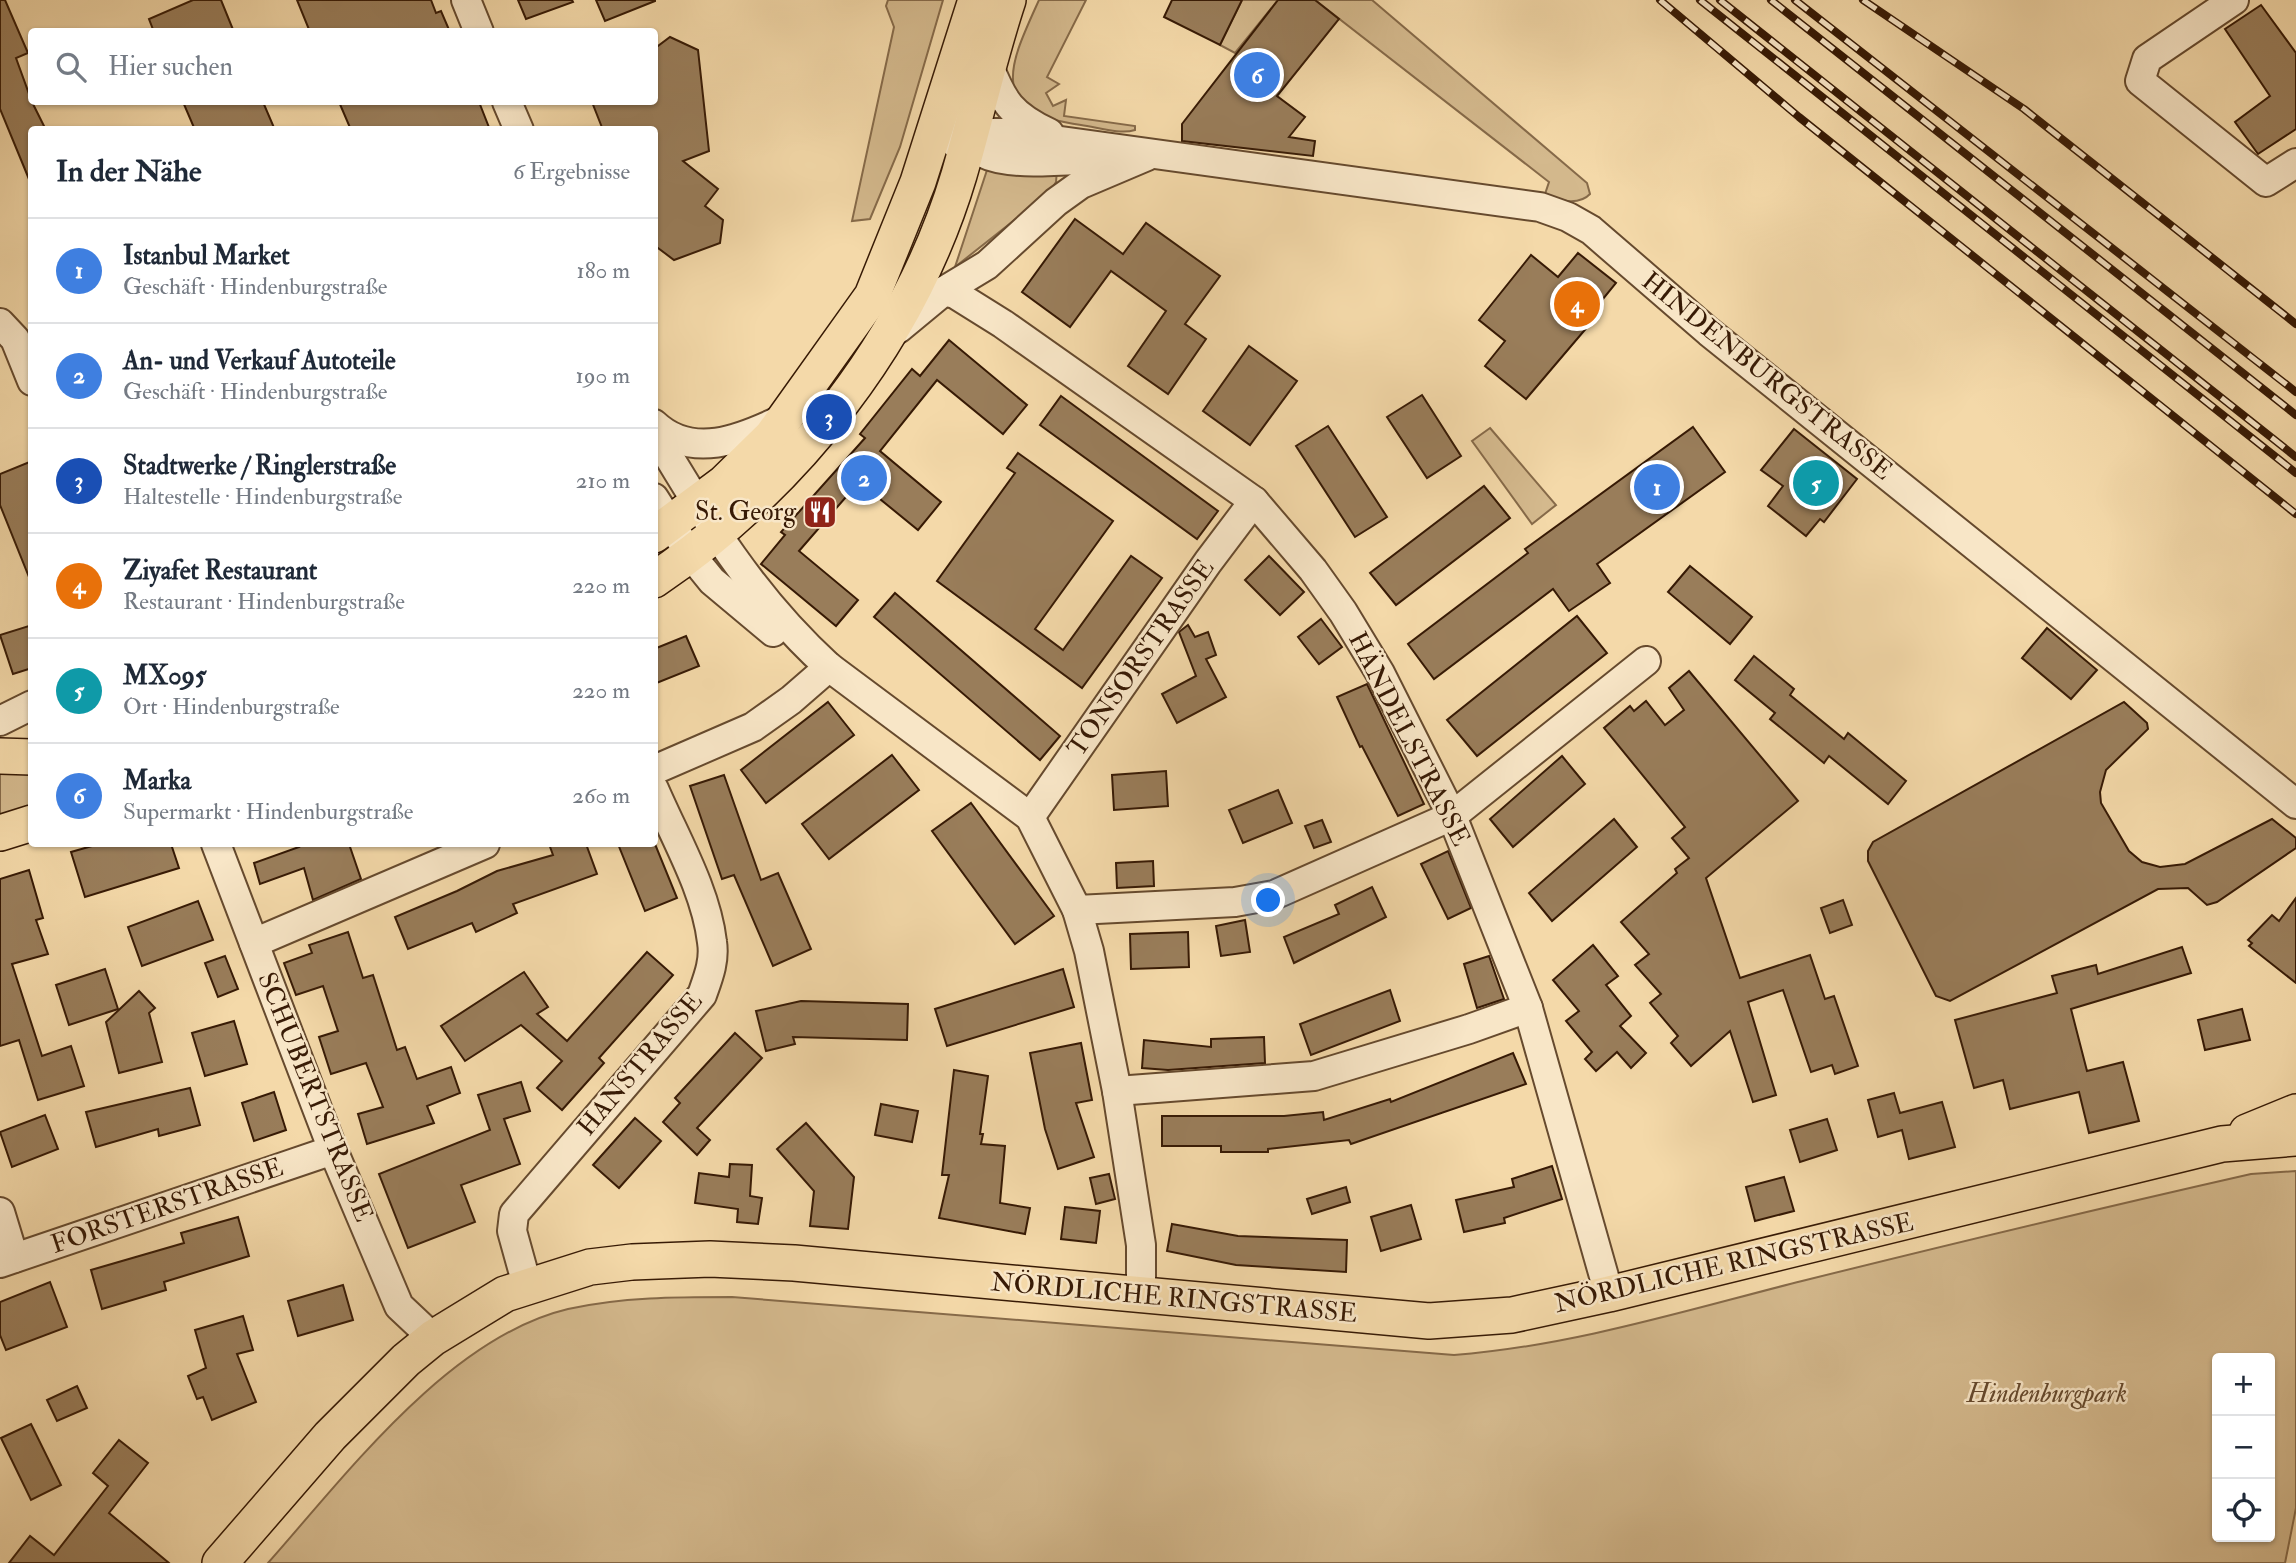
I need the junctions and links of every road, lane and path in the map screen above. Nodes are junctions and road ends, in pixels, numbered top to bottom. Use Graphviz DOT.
graph roads {
  1 [pos="466,0"];
  2 [pos="976,0"];
  3 [pos="1008,0"];
  4 [pos="2234,0"];
  5 [pos="477,28"];
  6 [pos="988,64"];
  7 [pos="947,90"];
  8 [pos="509,105"];
  9 [pos="517,126"];
  10 [pos="968,138"];
  11 [pos="1067,141"];
  12 [pos="1148,156"];
  13 [pos="2296,163"];
  14 [pos="918,182"];
  15 [pos="987,265"];
  16 [pos="944,291"];
  17 [pos="0,323"];
  18 [pos="1003,324"];
  19 [pos="883,343"];
  20 [pos="28,371"];
  21 [pos="790,415"];
  22 [pos="658,427"];
  23 [pos="658,438"];
  24 [pos="1254,501"];
  25 [pos="699,504"];
  26 [pos="660,519"];
  27 [pos="725,547"];
  28 [pos="690,554"];
  29 [pos="658,577"];
  30 [pos="1646,661"];
  31 [pos="829,667"];
  32 [pos="28,707"];
  33 [pos="0,721"];
  34 [pos="0,756"];
  35 [pos="28,757"];
  36 [pos="658,768"];
  37 [pos="658,798"];
  38 [pos="2296,804"];
  39 [pos="1452,816"];
  40 [pos="1030,817"];
  41 [pos="28,824"];
  42 [pos="0,833"];
  43 [pos="217,847"];
  44 [pos="478,847"];
  45 [pos="1077,910"];
  46 [pos="254,943"];
  47 [pos="1528,1008"];
  48 [pos="1117,1091"];
  49 [pos="2296,1112"];
  50 [pos="2296,1138"];
  51 [pos="2222,1144"];
  52 [pos="333,1150"];
  53 [pos="0,1212"];
  54 [pos="7,1260"];
  55 [pos="527,1285"];
  56 [pos="1609,1294"];
  57 [pos="1141,1297"];
  58 [pos="433,1338"];
  59 [pos="220,1563"];
  1 -- 5 [label="street"];
  2 -- 7 [label="main road"];
  3 -- 6 [label="main road"];
  4 -- 13 [label="street"];
  6 -- 10 [label="main road"];
  6 -- 11 [label="street"];
  7 -- 10 [label="street, HINDENBURGSTRASSE"];
  7 -- 14 [label="main road, HINDENBURGSTRASSE"];
  8 -- 9 [label="street"];
  10 -- 11 [label="street, HINDENBURGSTRASSE"];
  10 -- 12 [label="street, HINDENBURGSTRASSE"];
  10 -- 14 [label="street, HINDENBURGSTRASSE"];
  10 -- 19 [label="main road"];
  11 -- 12 [label="street, HINDENBURGSTRASSE"];
  12 -- 15 [label="street"];
  12 -- 38 [label="street, HINDENBURGSTRASSE"];
  14 -- 21 [label="main road, HINDENBURGSTRASSE"];
  15 -- 16 [label="street"];
  15 -- 18 [label="street, HÄNDELSTRASSE"];
  16 -- 18 [label="street, HÄNDELSTRASSE"];
  16 -- 19 [label="street"];
  17 -- 20 [label="street"];
  18 -- 24 [label="street, HÄNDELSTRASSE"];
  19 -- 27 [label="main road"];
  21 -- 22 [label="street"];
  21 -- 25 [label="main road, HINDENBURGSTRASSE"];
  23 -- 25 [label="street"];
  24 -- 39 [label="street, HÄNDELSTRASSE"];
  24 -- 40 [label="street, TONSORSTRASSE"];
  25 -- 26 [label="main road, HINDENBURGSTRASSE"];
  25 -- 27 [label="street"];
  26 -- 28 [label="street"];
  27 -- 28 [label="main road"];
  27 -- 31 [label="street"];
  28 -- 29 [label="main road"];
  28 -- 31 [label="street"];
  30 -- 39 [label="street"];
  31 -- 36 [label="street"];
  31 -- 40 [label="street"];
  32 -- 33 [label="street"];
  34 -- 35 [label="main road"];
  37 -- 55 [label="street, HANSTRASSE"];
  39 -- 45 [label="street"];
  39 -- 47 [label="street, HÄNDELSTRASSE"];
  40 -- 45 [label="street"];
  41 -- 42 [label="main road"];
  43 -- 46 [label="street, SCHUBERTSTRASSE"];
  44 -- 46 [label="street"];
  45 -- 48 [label="street"];
  46 -- 52 [label="street, SCHUBERTSTRASSE"];
  47 -- 48 [label="street"];
  47 -- 56 [label="street, HÄNDELSTRASSE"];
  48 -- 57 [label="street"];
  49 -- 51 [label="main road, NÖRDLICHE RINGSTRASSE"];
  50 -- 51 [label="main road, NÖRDLICHE RINGSTRASSE"];
  51 -- 56 [label="main road, NÖRDLICHE RINGSTRASSE"];
  52 -- 54 [label="street, FORSTERSTRASSE"];
  52 -- 58 [label="street, SCHUBERTSTRASSE"];
  53 -- 54 [label="street"];
  55 -- 57 [label="main road, NÖRDLICHE RINGSTRASSE"];
  55 -- 58 [label="main road, NÖRDLICHE RINGSTRASSE"];
  56 -- 57 [label="main road, NÖRDLICHE RINGSTRASSE"];
  58 -- 59 [label="main road, NÖRDLICHE RINGSTRASSE"];
}
